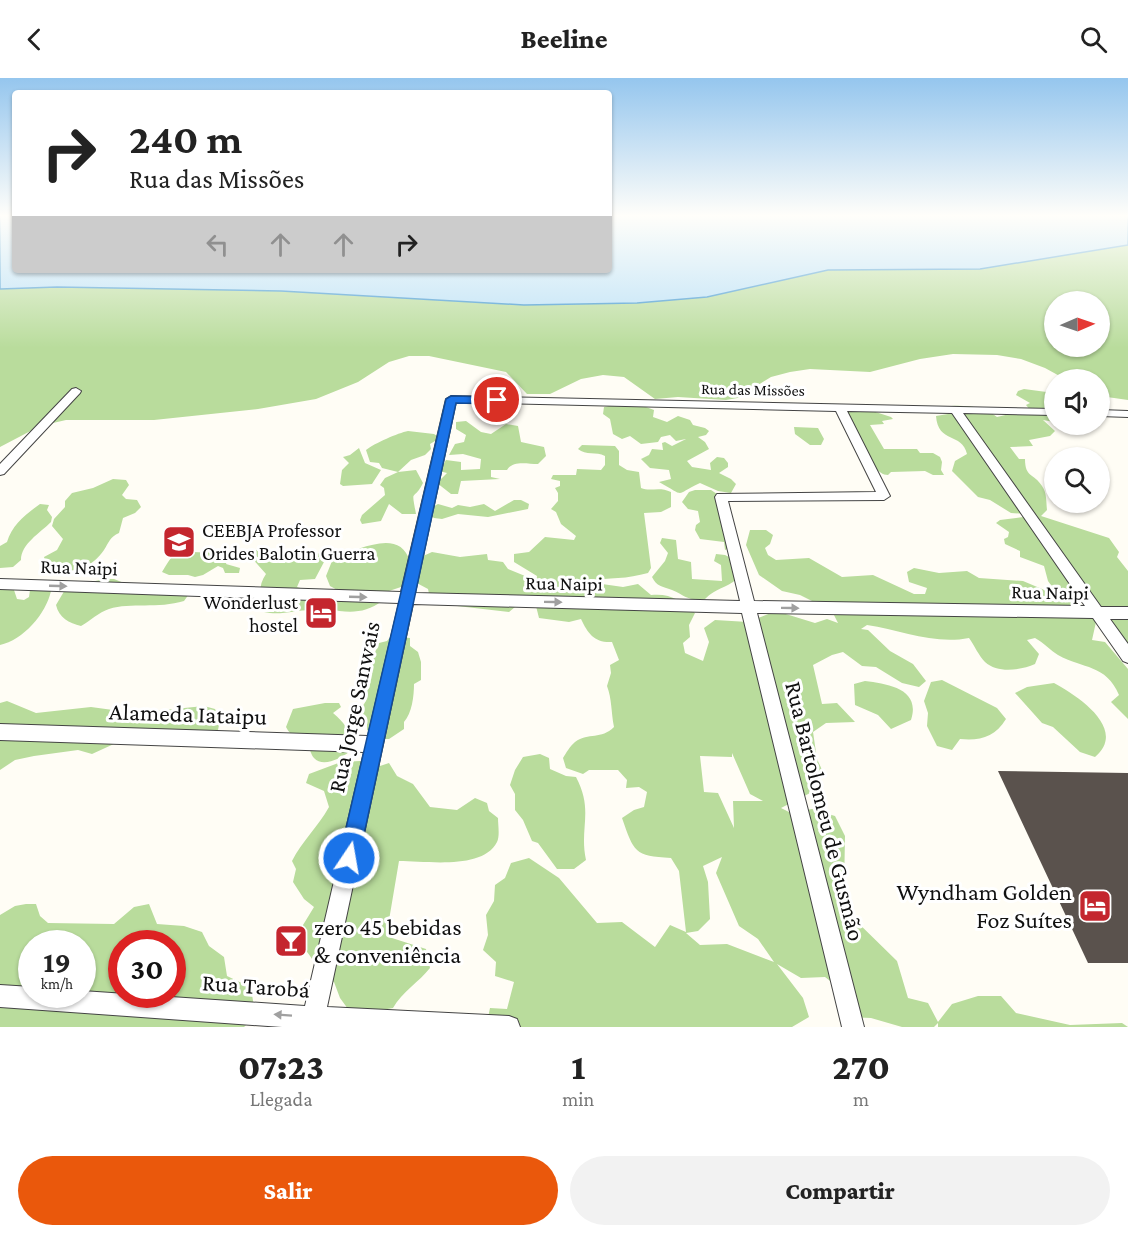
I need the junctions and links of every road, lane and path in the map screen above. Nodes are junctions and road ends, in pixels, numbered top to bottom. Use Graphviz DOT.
graph roads {
  1 [pos="76,391"];
  2 [pos="451,399"];
  3 [pos="840,407"];
  4 [pos="955,410"];
  5 [pos="1044,412"];
  6 [pos="1110,413"];
  7 [pos="1128,414"];
  8 [pos="0,471"];
  9 [pos="0,584"];
  10 [pos="406,598"];
  11 [pos="748,607"];
  12 [pos="1096,612"];
  13 [pos="1128,613"];
  14 [pos="1128,656"];
  15 [pos="0,732"];
  16 [pos="374,744"];
  17 [pos="0,996"];
  18 [pos="313,1022"];
  19 [pos="509,1027"];
  20 [pos="853,1027"];
  1 -- 8 [label="street"];
  2 -- 3 [label="street, Rua das Missões"];
  2 -- 10 [label="street, Rua Jorge Sanwais"];
  3 -- 4 [label="street, Rua das Missões"];
  3 -- 11 [label="street, Rua Bartolomeu de Gusmão"];
  4 -- 5 [label="street, Rua das Missões"];
  4 -- 12 [label="street"];
  6 -- 7 [label="street"];
  9 -- 10 [label="street, Rua Naipi, one-way"];
  10 -- 11 [label="street, Rua Naipi, one-way"];
  10 -- 16 [label="street, Rua Jorge Sanwais"];
  11 -- 12 [label="street, Rua Naipi, one-way"];
  11 -- 20 [label="street, Rua Bartolomeu de Gusmão"];
  12 -- 13 [label="street, Rua Naipi"];
  12 -- 14 [label="street"];
  15 -- 16 [label="street, Alameda Iataipu"];
  16 -- 18 [label="street, Rua Jorge Sanwais"];
  18 -- 17 [label="street, Rua Tarobá, one-way"];
  18 -- 19 [label="street, Rua Tarobá"];
}
